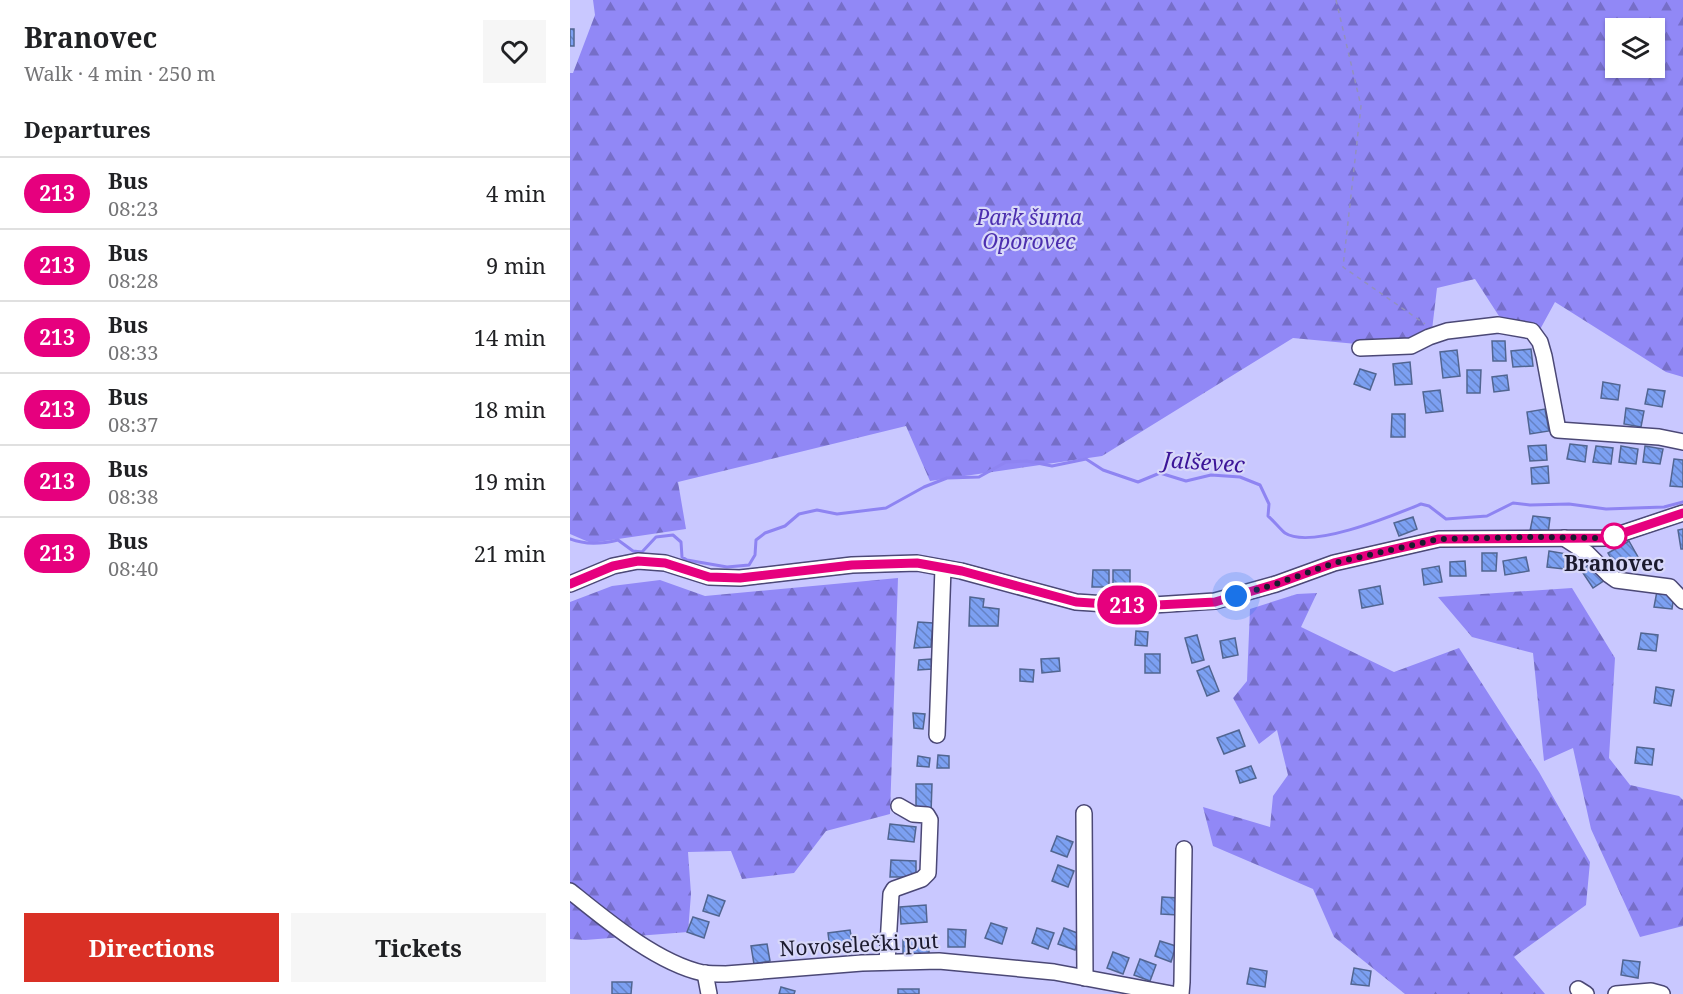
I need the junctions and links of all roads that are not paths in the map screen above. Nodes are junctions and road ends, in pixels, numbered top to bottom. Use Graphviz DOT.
graph roads {
  1 [pos="1360,348"];
  2 [pos="1683,442"];
  3 [pos="1683,513"];
  4 [pos="1564,538"];
  5 [pos="943,568"];
  6 [pos="570,584"];
  7 [pos="1683,601"];
  8 [pos="937,735"];
  9 [pos="899,806"];
  10 [pos="1084,813"];
  11 [pos="1184,849"];
  12 [pos="570,891"];
  13 [pos="887,962"];
  14 [pos="705,973"];
  15 [pos="1085,978"];
  16 [pos="709,994"];
  17 [pos="1172,994"];
  18 [pos="1180,994"];
  19 [pos="1616,994"];
  20 [pos="1662,994"];
  1 -- 2 [label="street"];
  3 -- 4 [label="street"];
  4 -- 5 [label="street"];
  4 -- 7 [label="street"];
  5 -- 6 [label="street"];
  5 -- 8 [label="street"];
  9 -- 13 [label="street"];
  10 -- 15 [label="street"];
  11 -- 18 [label="street"];
  12 -- 14 [label="street, Novoselečki put"];
  13 -- 14 [label="street, Novoselečki put"];
  13 -- 15 [label="street, Novoselečki put"];
  14 -- 16 [label="street"];
  15 -- 17 [label="street, Novoselečki put"];
  19 -- 20 [label="street"];
}
